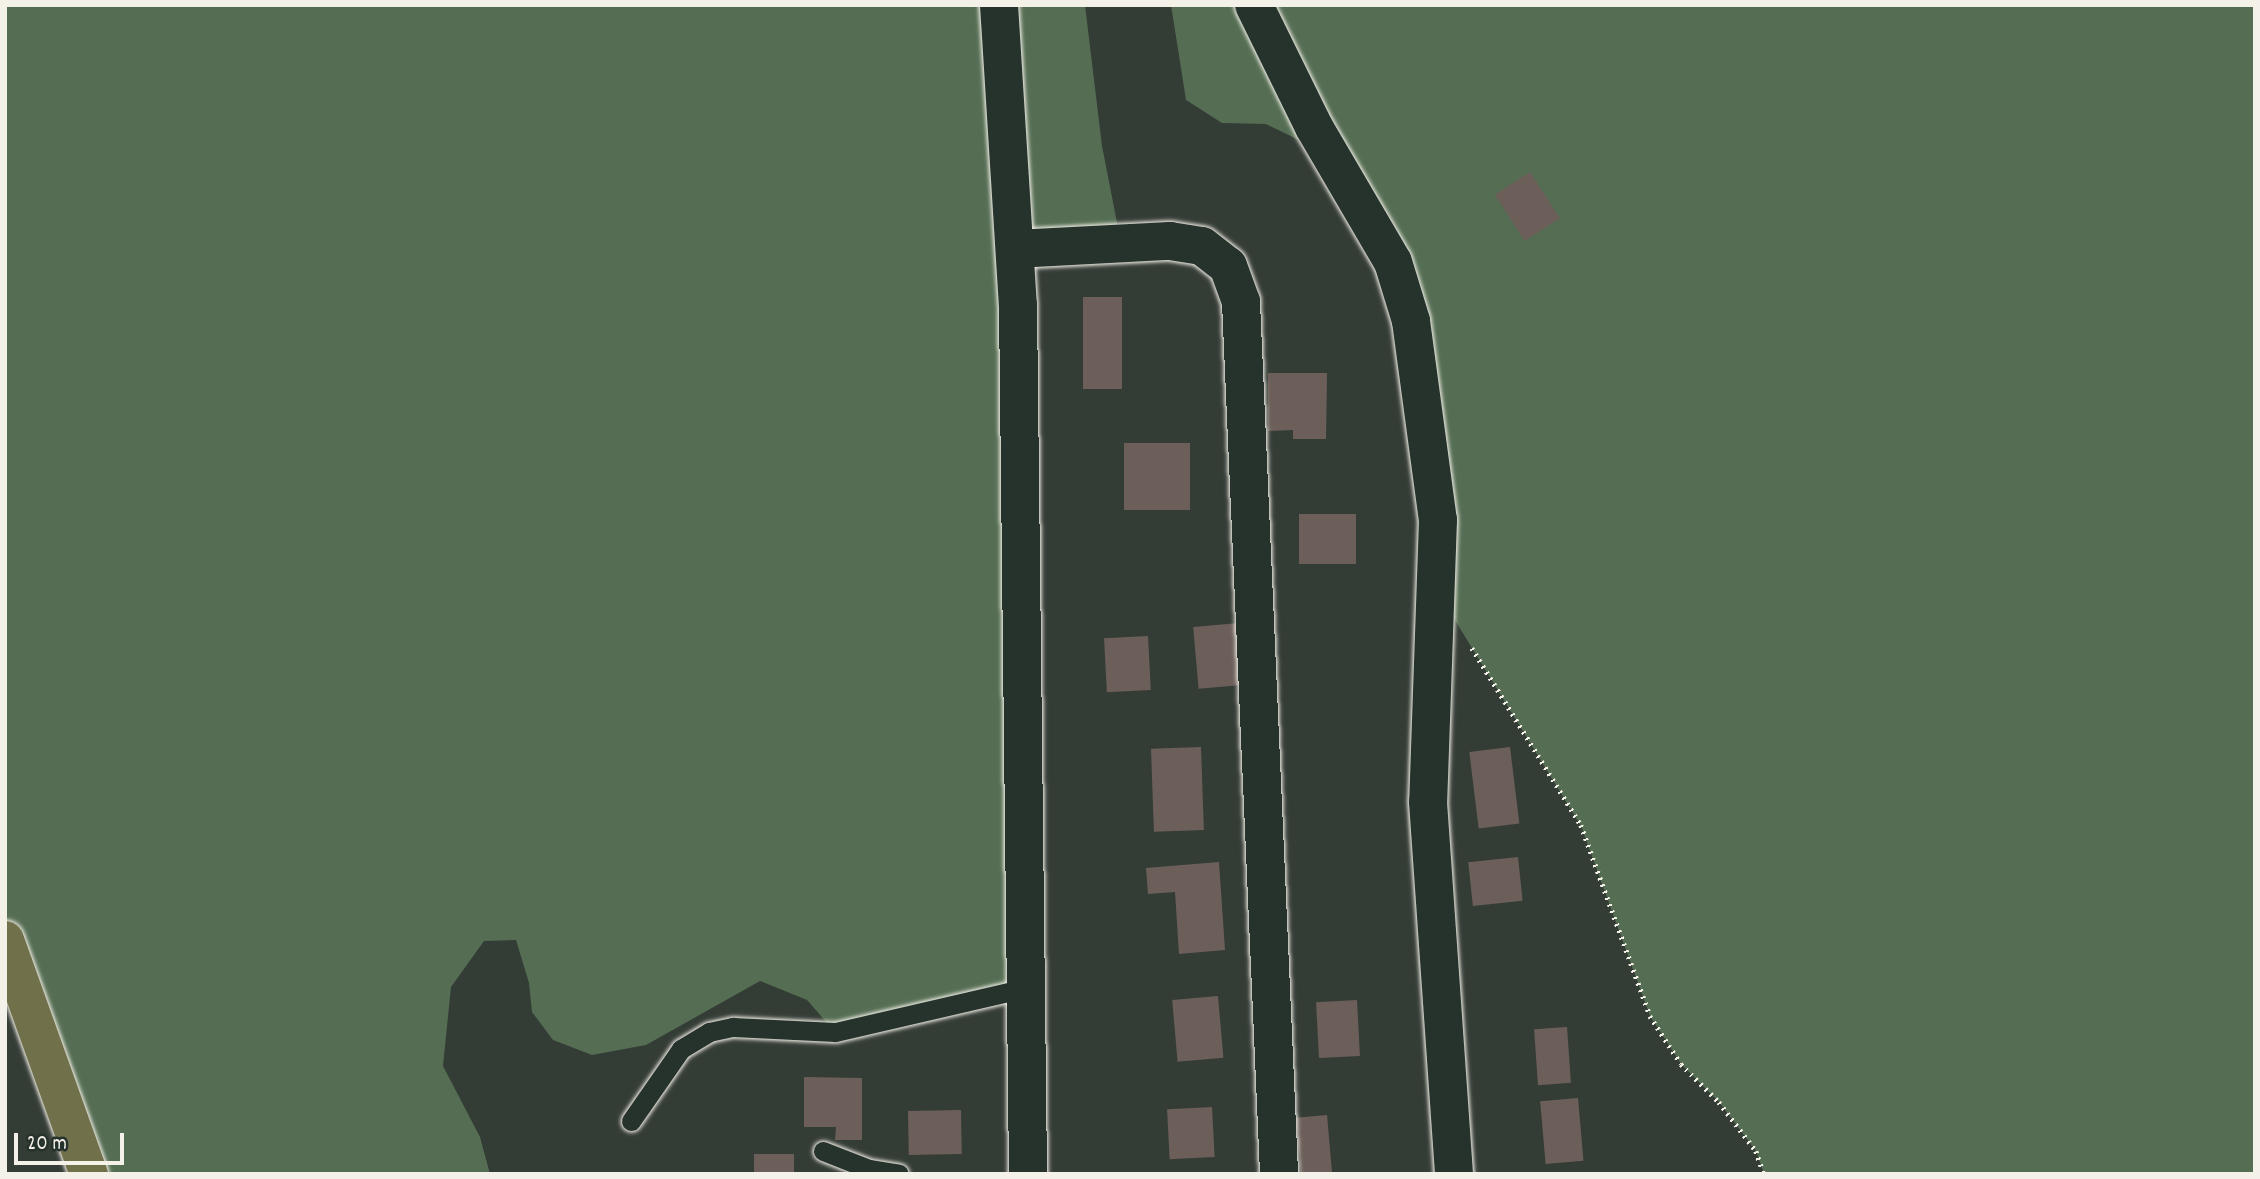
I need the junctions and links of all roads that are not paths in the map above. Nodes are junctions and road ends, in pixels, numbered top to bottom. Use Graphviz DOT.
graph roads {
  1 [pos="999,5"];
  2 [pos="1254,5"];
  3 [pos="1015,249"];
  4 [pos="5,940"];
  5 [pos="1026,988"];
  6 [pos="631,1121"];
  7 [pos="823,1151"];
  8 [pos="89,1174"];
  9 [pos="899,1174"];
  10 [pos="1028,1174"];
  11 [pos="1279,1174"];
  12 [pos="1454,1174"];
  1 -- 3 [label="street"];
  2 -- 12 [label="street"];
  3 -- 5 [label="street"];
  3 -- 11 [label="street"];
  4 -- 8 [label="main road"];
  5 -- 6 [label="lane"];
  5 -- 10 [label="street"];
  7 -- 9 [label="lane"];
}
